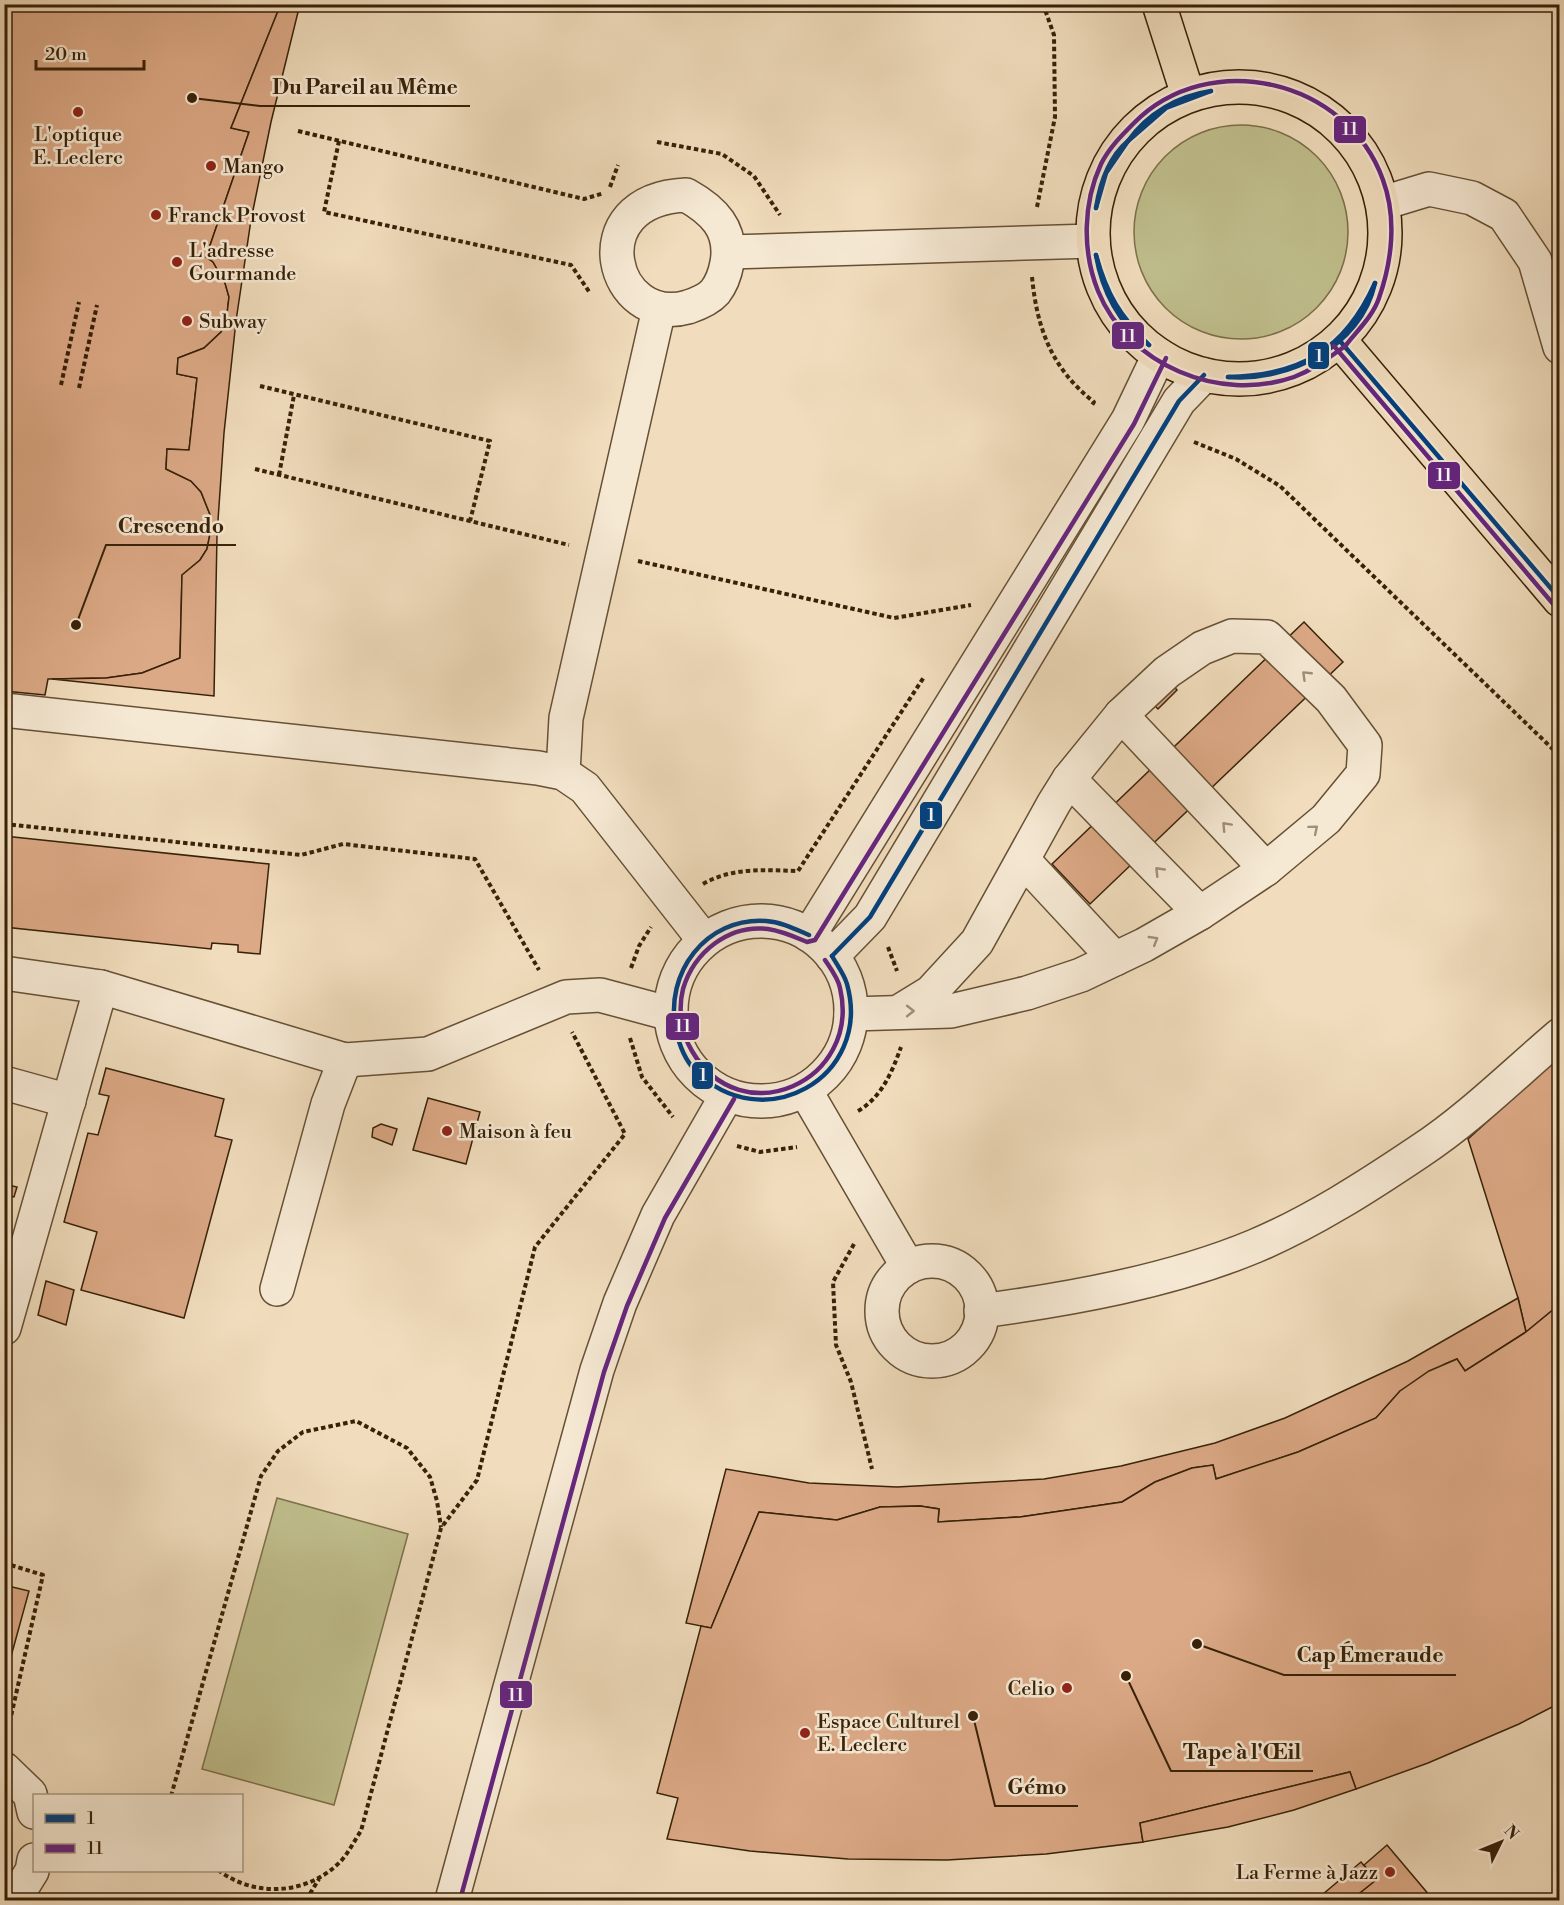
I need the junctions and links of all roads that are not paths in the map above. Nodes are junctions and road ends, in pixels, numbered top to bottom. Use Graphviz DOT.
graph roads {
  1 [pos="1159,4"];
  2 [pos="1188,95"];
  3 [pos="1383,203"];
  4 [pos="1093,241"];
  5 [pos="729,252"];
  6 [pos="659,309"];
  7 [pos="1340,341"];
  8 [pos="1560,346"];
  9 [pos="1159,356"];
  10 [pos="1204,375"];
  11 [pos="1560,600"];
  12 [pos="4,710"];
  13 [pos="1121,715"];
  14 [pos="563,773"];
  15 [pos="1069,780"];
  16 [pos="1024,861"];
  17 [pos="1266,869"];
  18 [pos="1200,913"];
  19 [pos="809,935"];
  20 [pos="704,940"];
  21 [pos="832,956"];
  22 [pos="1115,959"];
  23 [pos="4,973"];
  24 [pos="101,987"];
  25 [pos="900,1011"];
  26 [pos="671,1014"];
  27 [pos="851,1014"];
  28 [pos="1560,1035"];
  29 [pos="345,1060"];
  30 [pos="4,1083"];
  31 [pos="805,1090"];
  32 [pos="727,1095"];
  33 [pos="69,1101"];
  34 [pos="908,1267"];
  35 [pos="278,1289"];
  36 [pos="981,1311"];
  37 [pos="4,1328"];
  38 [pos="5,1755"];
  39 [pos="33,1808"];
  40 [pos="33,1866"];
  41 [pos="14,1900"];
  42 [pos="452,1900"];
  1 -- 2 [label="main road"];
  2 -- 3 [label="main road"];
  2 -- 4 [label="main road"];
  3 -- 7 [label="main road"];
  3 -- 8 [label="street"];
  4 -- 5 [label="street"];
  4 -- 9 [label="main road"];
  5 -- 6 [label="street"];
  5 -- 6 [label="street"];
  6 -- 14 [label="street"];
  7 -- 10 [label="main road"];
  7 -- 11 [label="main road"];
  9 -- 10 [label="main road"];
  9 -- 19 [label="street"];
  10 -- 21 [label="street"];
  12 -- 14 [label="street"];
  13 -- 15 [label="street"];
  17 -- 13 [label="street, one-way"];
  17 -- 13 [label="street, one-way"];
  14 -- 20 [label="street"];
  15 -- 16 [label="street"];
  18 -- 15 [label="street, one-way"];
  16 -- 22 [label="street"];
  16 -- 25 [label="street"];
  17 -- 18 [label="street"];
  22 -- 18 [label="street, one-way"];
  19 -- 20 [label="street"];
  19 -- 21 [label="street"];
  20 -- 26 [label="street"];
  21 -- 27 [label="street"];
  25 -- 22 [label="street, one-way"];
  23 -- 24 [label="street"];
  24 -- 29 [label="street"];
  24 -- 33 [label="street"];
  25 -- 27 [label="street"];
  26 -- 29 [label="street"];
  26 -- 32 [label="street"];
  27 -- 31 [label="street"];
  28 -- 36 [label="street"];
  29 -- 35 [label="street"];
  30 -- 33 [label="street"];
  31 -- 32 [label="street"];
  31 -- 34 [label="street"];
  32 -- 42 [label="street"];
  33 -- 37 [label="street"];
  34 -- 36 [label="street"];
  34 -- 36 [label="street"];
  38 -- 39 [label="street"];
  40 -- 41 [label="street"];
}
